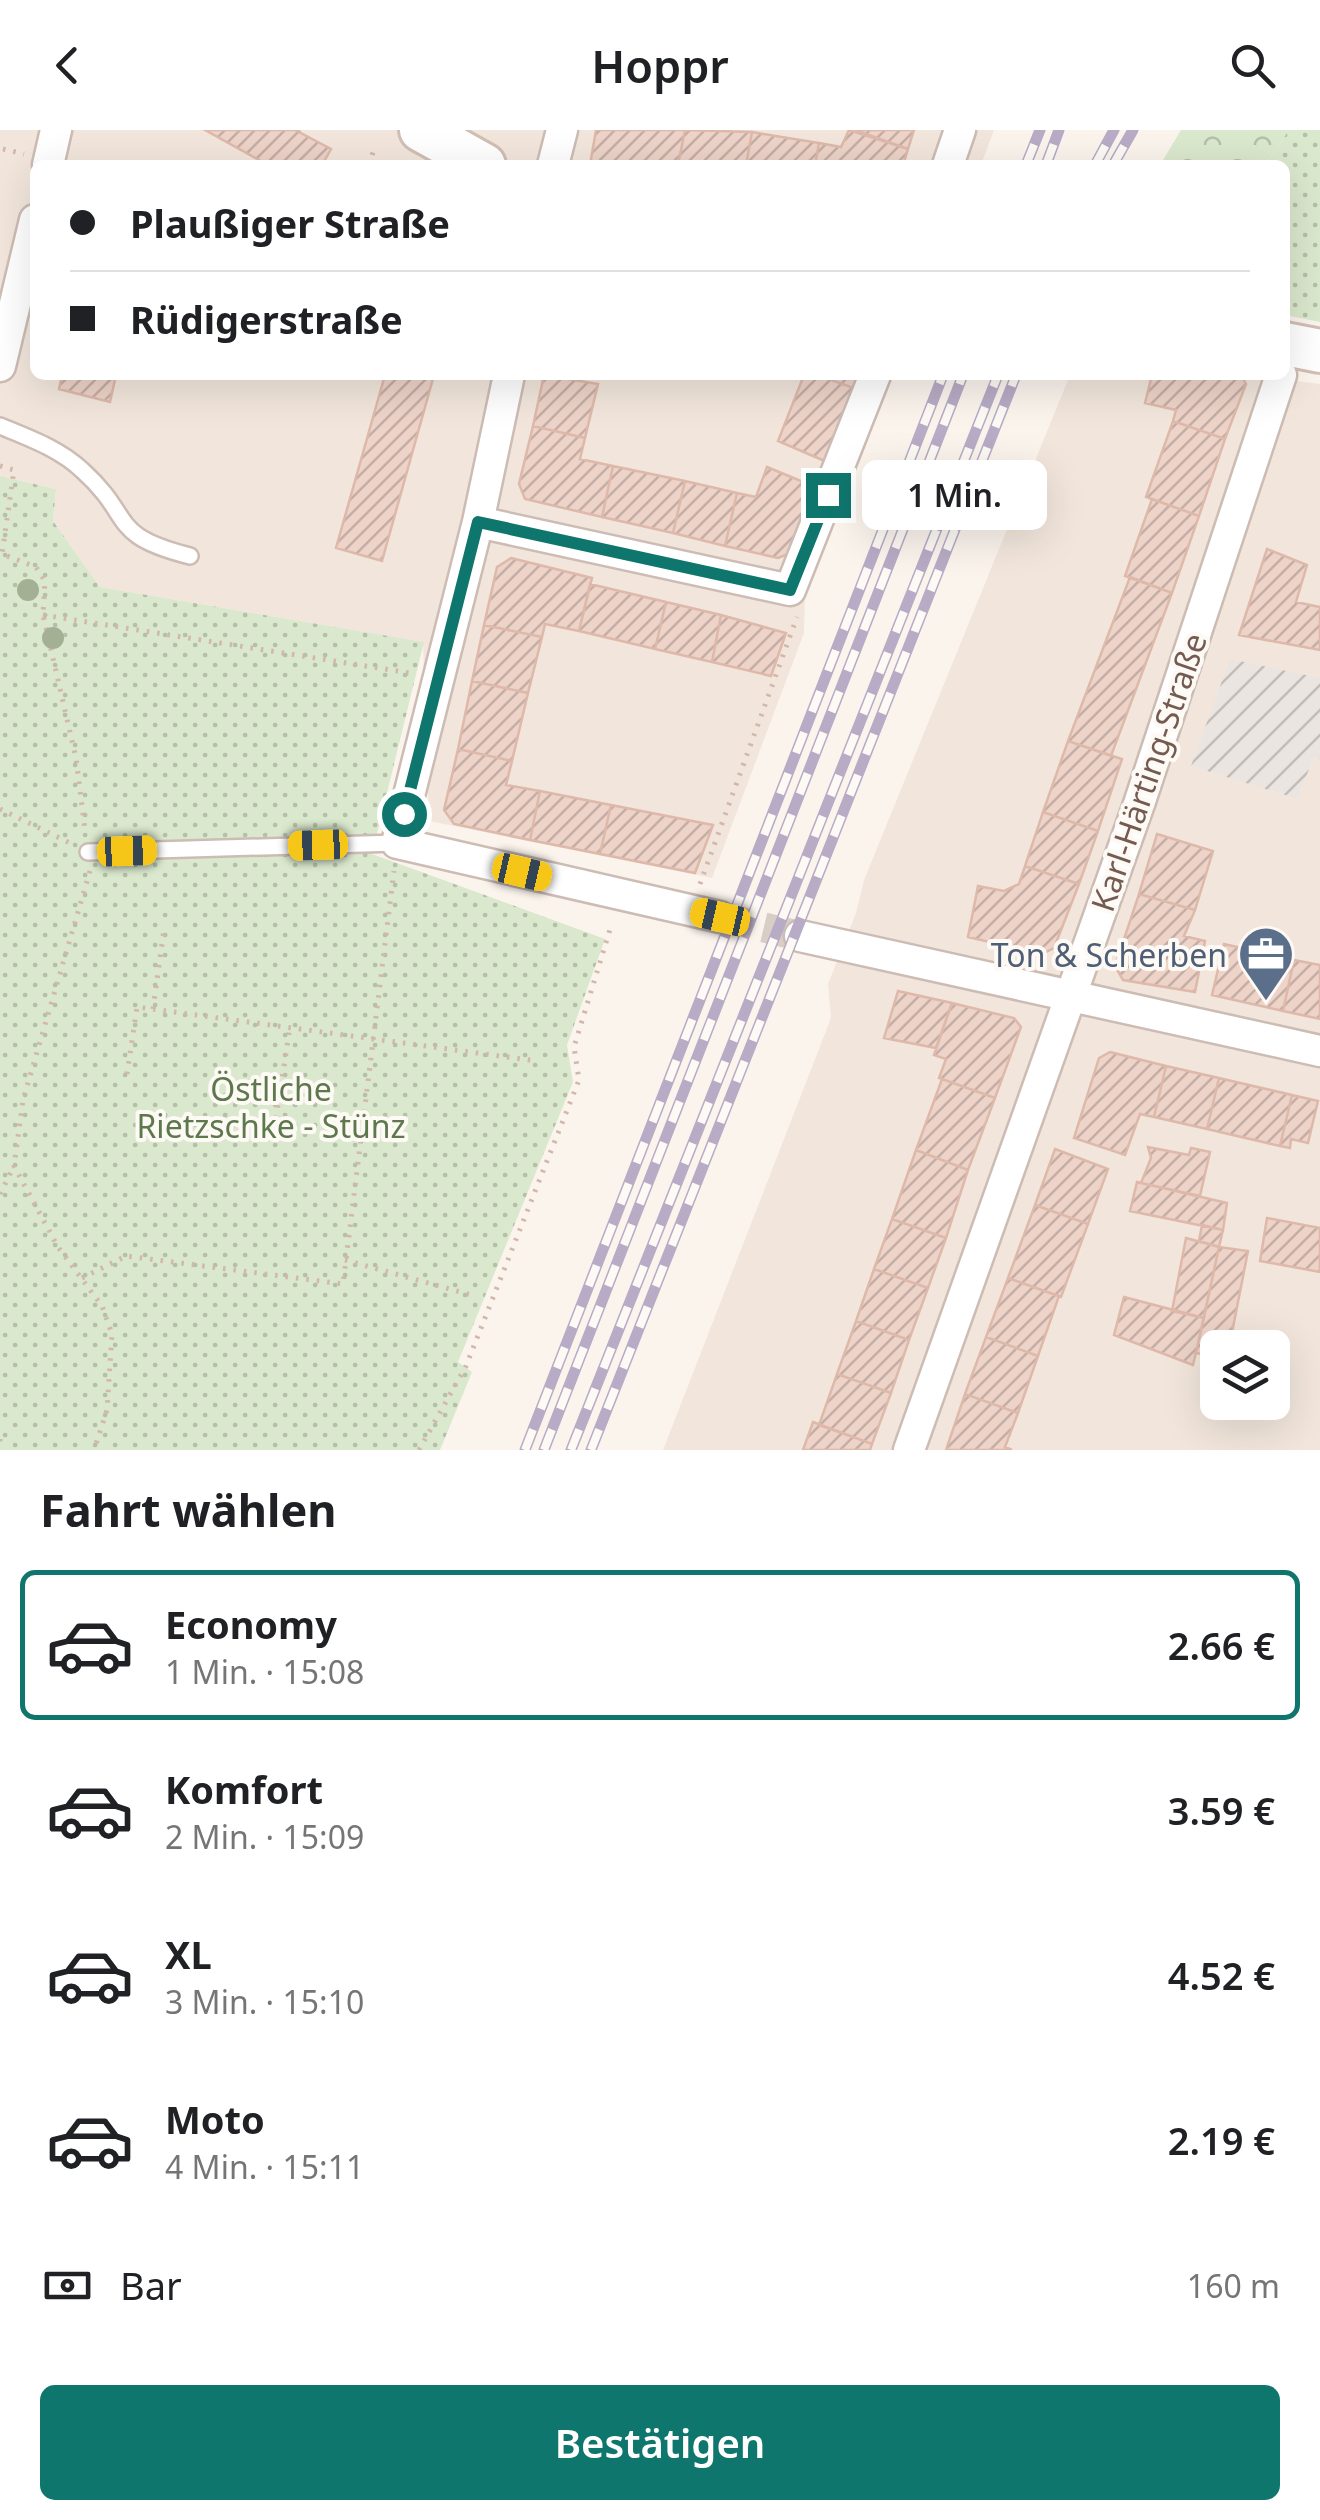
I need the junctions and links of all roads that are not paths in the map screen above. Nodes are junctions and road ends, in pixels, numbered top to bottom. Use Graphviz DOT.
graph roads {
  1 [pos="56,130"];
  2 [pos="421,130"];
  3 [pos="562,130"];
  4 [pos="960,130"];
  5 [pos="38,160"];
  6 [pos="475,160"];
  7 [pos="555,160"];
  8 [pos="950,160"];
  9 [pos="30,241"];
  10 [pos="0,366"];
  11 [pos="508,380"];
  12 [pos="874,380"];
  13 [pos="1285,380"];
  14 [pos="0,426"];
  15 [pos="478,522"];
  16 [pos="190,556"];
  17 [pos="397,843"];
  18 [pos="88,852"];
  19 [pos="705,914"];
  20 [pos="800,936"];
  21 [pos="1070,998"];
  22 [pos="1320,1052"];
  23 [pos="909,1450"];
  1 -- 5 [label="street"];
  2 -- 6 [label="street"];
  3 -- 7 [label="street"];
  4 -- 8 [label="street"];
  9 -- 10 [label="street"];
  11 -- 15 [label="street"];
  12 -- 15 [label="street"];
  13 -- 21 [label="street, Karl-Härting-Straße"];
  14 -- 16 [label="lane"];
  15 -- 17 [label="street"];
  17 -- 18 [label="lane"];
  17 -- 19 [label="street"];
  20 -- 21 [label="street"];
  21 -- 22 [label="street"];
  21 -- 23 [label="street, Karl-Härting-Straße"];
}
